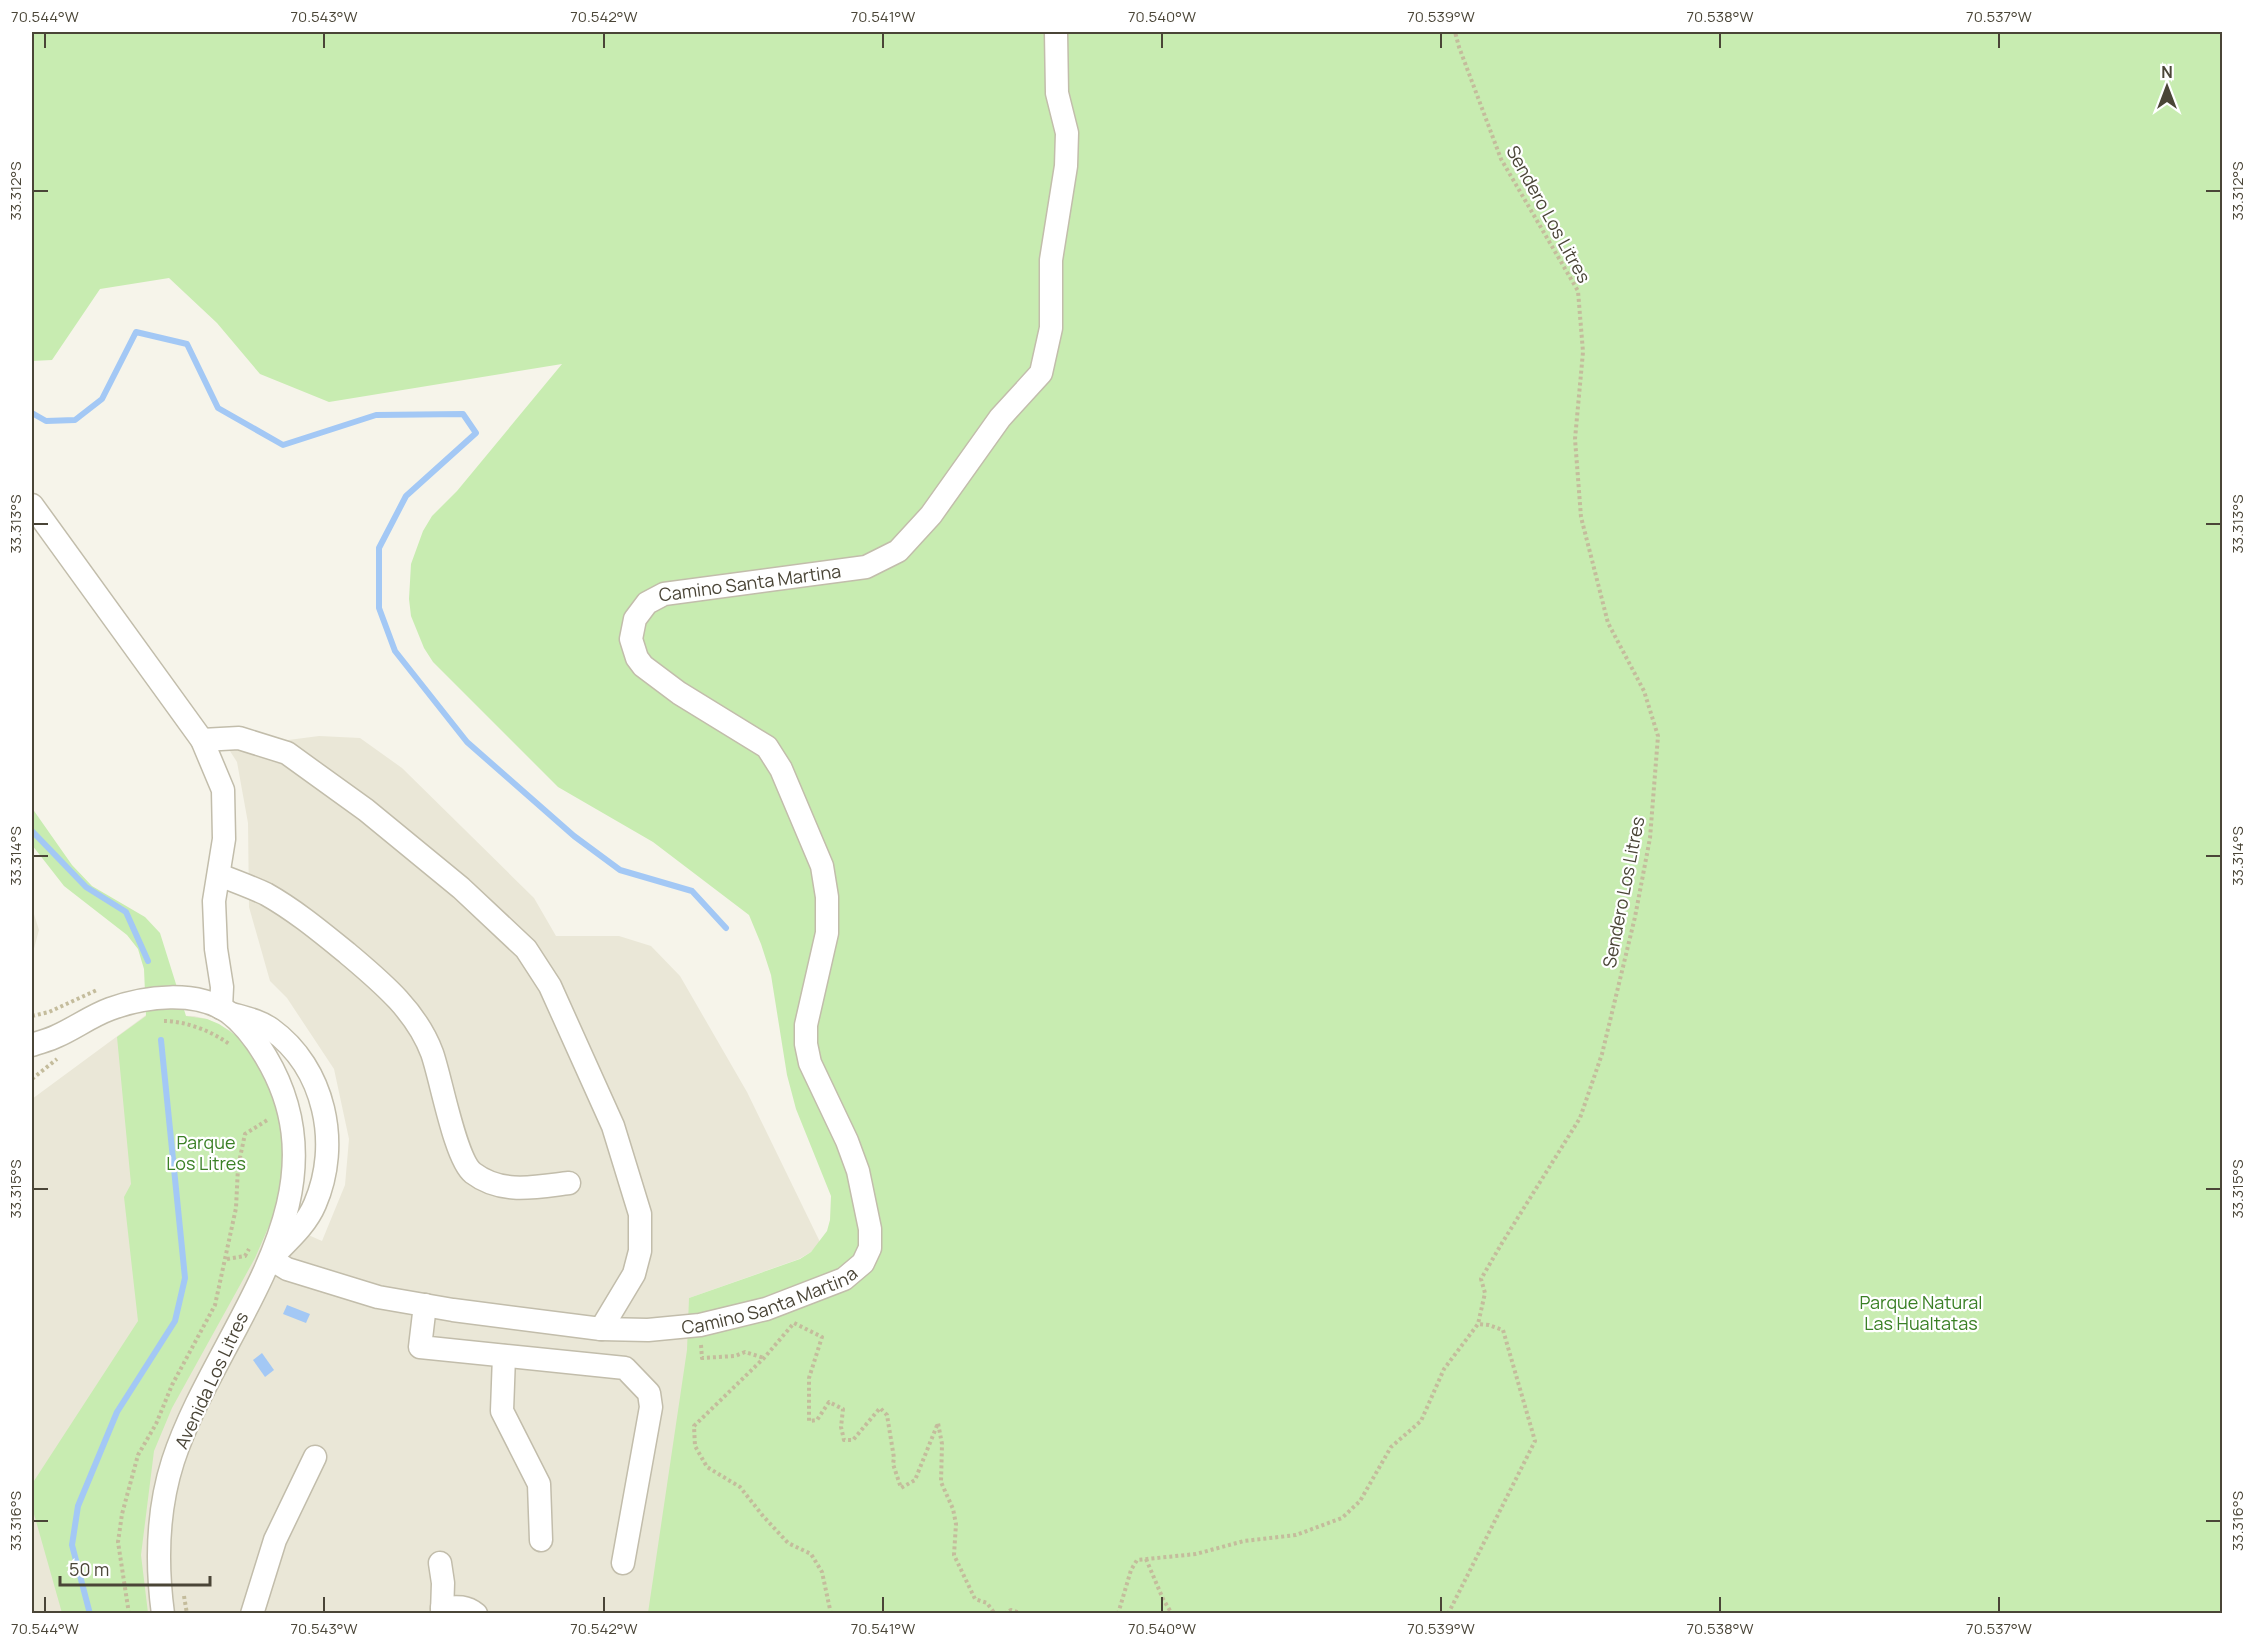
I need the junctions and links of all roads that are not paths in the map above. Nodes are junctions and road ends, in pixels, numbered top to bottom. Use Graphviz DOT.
graph roads {
  1 [pos="1056,32"];
  2 [pos="32,506"];
  3 [pos="202,741"];
  4 [pos="219,875"];
  5 [pos="226,1011"];
  6 [pos="32,1045"];
  7 [pos="60,1046"];
  8 [pos="32,1060"];
  9 [pos="569,1183"];
  10 [pos="271,1259"];
  11 [pos="425,1305"];
  12 [pos="601,1329"];
  13 [pos="504,1356"];
  14 [pos="315,1457"];
  15 [pos="541,1540"];
  16 [pos="440,1563"];
  17 [pos="623,1563"];
  18 [pos="442,1611"];
  19 [pos="163,1614"];
  20 [pos="252,1614"];
  21 [pos="476,1614"];
  1 -- 12 [label="street, Camino Santa Martina"];
  2 -- 3 [label="street"];
  3 -- 4 [label="street"];
  3 -- 12 [label="street"];
  4 -- 5 [label="street"];
  4 -- 9 [label="street"];
  5 -- 7 [label="street, Avenida Los Litres"];
  5 -- 10 [label="street, Avenida Los Litres"];
  5 -- 10 [label="street, Avenida Los Litres"];
  6 -- 7 [label="street, Avenida Los Litres"];
  7 -- 8 [label="street, Avenida Los Litres"];
  10 -- 11 [label="street, Camino Santa Martina"];
  10 -- 19 [label="street, Avenida Los Litres"];
  11 -- 12 [label="street, Camino Santa Martina"];
  11 -- 13 [label="street"];
  13 -- 15 [label="street"];
  13 -- 17 [label="street"];
  14 -- 20 [label="street"];
  16 -- 18 [label="street"];
  18 -- 21 [label="street"];
}
